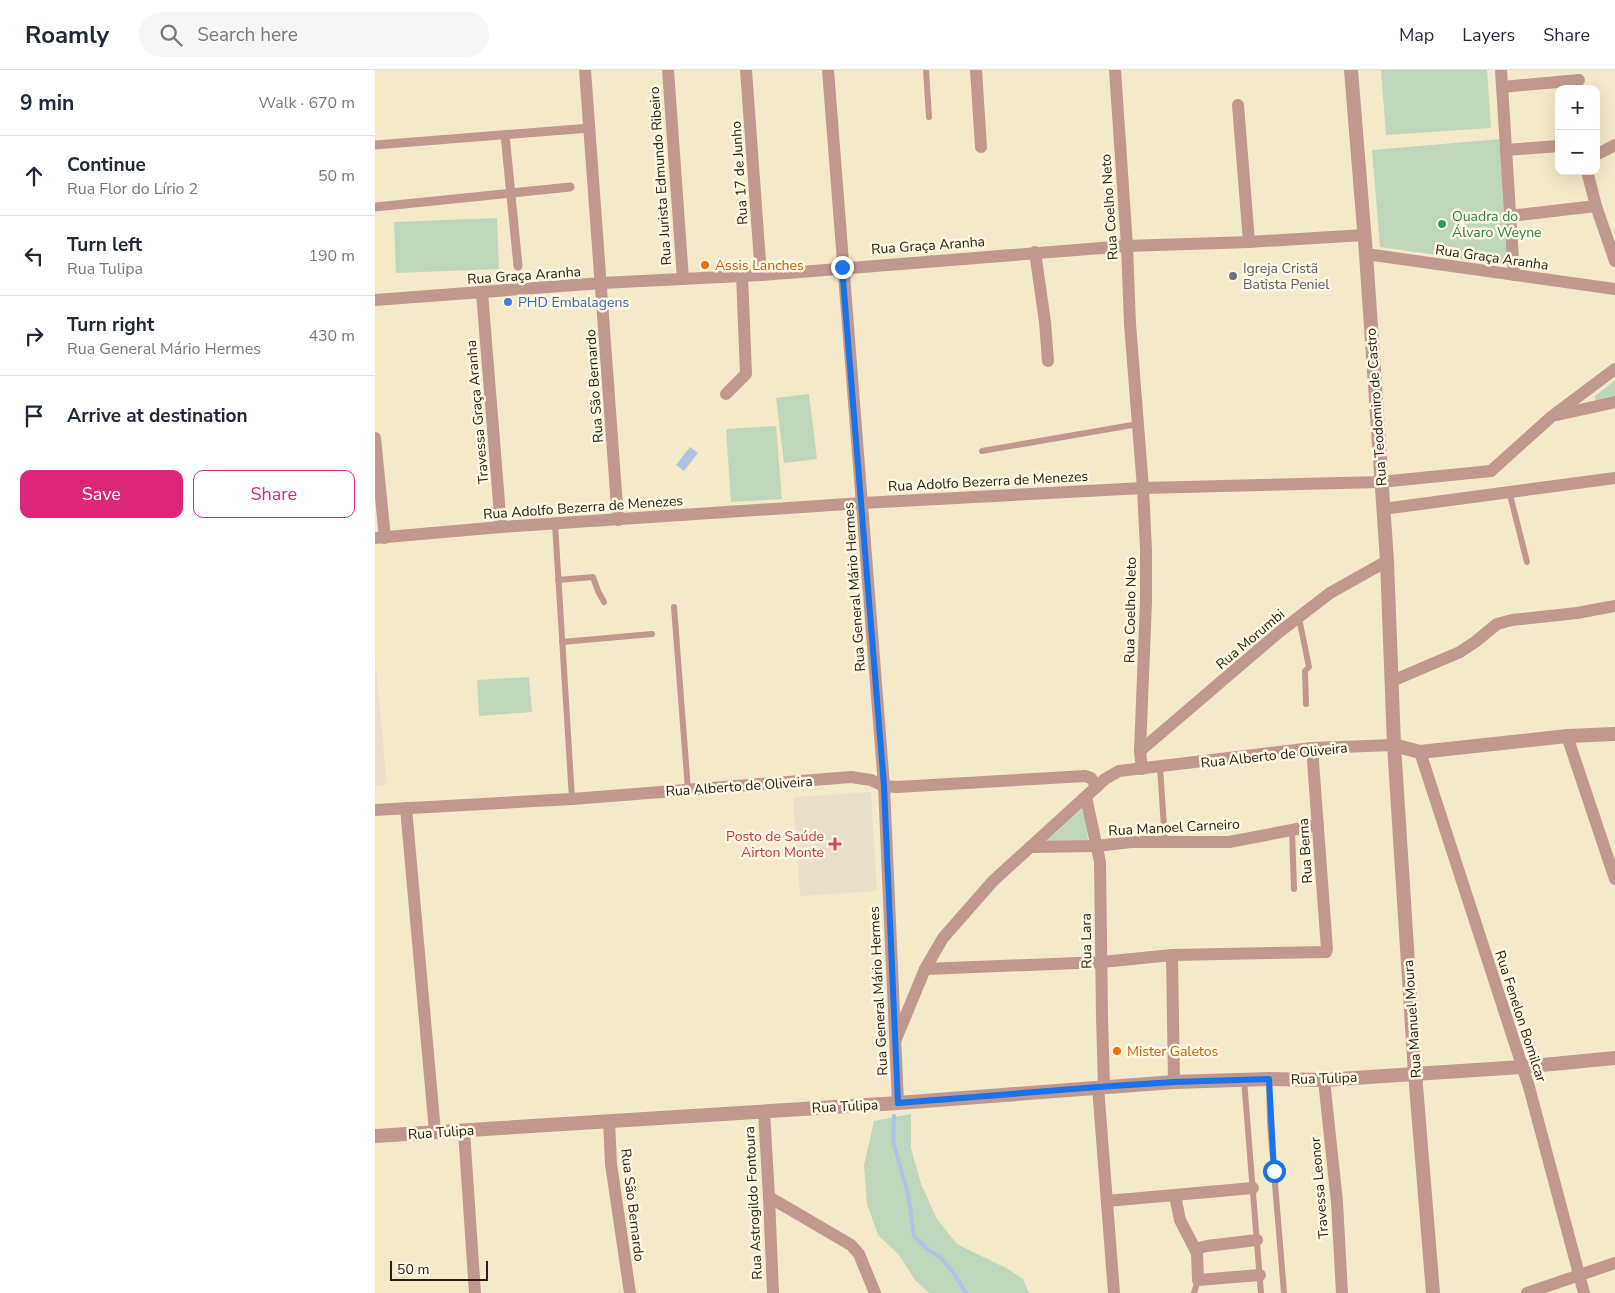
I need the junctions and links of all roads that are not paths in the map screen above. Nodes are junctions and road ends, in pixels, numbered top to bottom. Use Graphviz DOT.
graph roads {
  1 [pos="585,70"];
  2 [pos="667,70"];
  3 [pos="746,70"];
  4 [pos="828,70"];
  5 [pos="926,70"];
  6 [pos="976,70"];
  7 [pos="1115,70"];
  8 [pos="1351,70"];
  9 [pos="1501,70"];
  10 [pos="1579,80"];
  11 [pos="1501,87"];
  12 [pos="1238,105"];
  13 [pos="929,117"];
  14 [pos="590,128"];
  15 [pos="505,135"];
  16 [pos="375,145"];
  17 [pos="1615,145"];
  18 [pos="1555,146"];
  19 [pos="981,147"];
  20 [pos="1506,150"];
  21 [pos="1600,153"];
  22 [pos="1588,175"];
  23 [pos="570,187"];
  24 [pos="511,193"];
  25 [pos="1595,206"];
  26 [pos="375,207"];
  27 [pos="1510,216"];
  28 [pos="1364,235"];
  29 [pos="1249,242"];
  30 [pos="1127,246"];
  31 [pos="1035,252"];
  32 [pos="1366,254"];
  33 [pos="1615,261"];
  34 [pos="518,266"];
  35 [pos="842,267"];
  36 [pos="761,274"];
  37 [pos="1514,274"];
  38 [pos="742,275"];
  39 [pos="683,279"];
  40 [pos="602,284"];
  41 [pos="1615,289"];
  42 [pos="482,293"];
  43 [pos="375,300"];
  44 [pos="1048,361"];
  45 [pos="1615,369"];
  46 [pos="726,394"];
  47 [pos="1615,402"];
  48 [pos="1551,417"];
  49 [pos="1138,424"];
  50 [pos="375,438"];
  51 [pos="982,450"];
  52 [pos="1491,471"];
  53 [pos="1615,478"];
  54 [pos="1380,482"];
  55 [pos="1143,488"];
  56 [pos="1509,492"];
  57 [pos="1494,493"];
  58 [pos="862,503"];
  59 [pos="1383,509"];
  60 [pos="618,520"];
  61 [pos="555,524"];
  62 [pos="501,528"];
  63 [pos="380,538"];
  64 [pos="1387,561"];
  65 [pos="1527,562"];
  66 [pos="558,580"];
  67 [pos="604,602"];
  68 [pos="674,607"];
  69 [pos="1615,607"];
  70 [pos="1299,617"];
  71 [pos="652,634"];
  72 [pos="562,642"];
  73 [pos="1392,681"];
  74 [pos="1306,704"];
  75 [pos="1615,734"];
  76 [pos="1567,736"];
  77 [pos="1394,745"];
  78 [pos="1312,748"];
  79 [pos="1141,751"];
  80 [pos="1420,752"];
  81 [pos="1160,767"];
  82 [pos="1142,769"];
  83 [pos="884,786"];
  84 [pos="1097,787"];
  85 [pos="688,790"];
  86 [pos="1086,797"];
  87 [pos="572,799"];
  88 [pos="406,808"];
  89 [pos="375,810"];
  90 [pos="1318,825"];
  91 [pos="1292,830"];
  92 [pos="1165,842"];
  93 [pos="1097,846"];
  94 [pos="1030,847"];
  95 [pos="1615,879"];
  96 [pos="1294,888"];
  97 [pos="1172,955"];
  98 [pos="1102,962"];
  99 [pos="925,969"];
  100 [pos="895,1044"];
  101 [pos="1615,1058"];
  102 [pos="1521,1067"];
  103 [pos="1415,1073"];
  104 [pos="1269,1079"];
  105 [pos="1244,1080"];
  106 [pos="1324,1080"];
  107 [pos="1174,1082"];
  108 [pos="1101,1087"];
  109 [pos="898,1103"];
  110 [pos="764,1111"];
  111 [pos="609,1121"];
  112 [pos="464,1131"];
  113 [pos="435,1132"];
  114 [pos="375,1136"];
  115 [pos="1253,1188"];
  116 [pos="1175,1196"];
  117 [pos="769,1197"];
  118 [pos="1107,1201"];
  119 [pos="1257,1240"];
  120 [pos="1195,1249"];
  121 [pos="1615,1263"];
  122 [pos="1260,1275"];
  123 [pos="1578,1276"];
  124 [pos="1198,1280"];
  125 [pos="475,1293"];
  126 [pos="630,1293"];
  127 [pos="773,1293"];
  128 [pos="875,1293"];
  129 [pos="1114,1293"];
  130 [pos="1194,1293"];
  131 [pos="1261,1293"];
  132 [pos="1284,1293"];
  133 [pos="1342,1293"];
  134 [pos="1433,1293"];
  135 [pos="1527,1293"];
  136 [pos="1583,1293"];
  1 -- 14 [label="street, Rua São Bernardo"];
  2 -- 39 [label="street, Rua Jurista Edmundo Ribeiro"];
  3 -- 36 [label="street, Rua 17 de Junho"];
  4 -- 35 [label="street, Rua General Mário Hermes"];
  5 -- 13 [label="lane"];
  6 -- 19 [label="street"];
  7 -- 30 [label="street, Rua Coelho Neto"];
  8 -- 28 [label="street, Rua Teodomiro de Castro"];
  9 -- 11 [label="street"];
  10 -- 11 [label="street"];
  11 -- 20 [label="street"];
  12 -- 29 [label="street"];
  14 -- 15 [label="street"];
  14 -- 40 [label="street, Rua São Bernardo"];
  15 -- 16 [label="street"];
  15 -- 24 [label="street"];
  17 -- 21 [label="street"];
  18 -- 20 [label="street"];
  20 -- 27 [label="street"];
  22 -- 25 [label="street"];
  23 -- 24 [label="street"];
  24 -- 26 [label="street"];
  24 -- 34 [label="street"];
  25 -- 27 [label="street"];
  25 -- 33 [label="street"];
  27 -- 37 [label="street"];
  28 -- 29 [label="street, Rua Graça Aranha"];
  28 -- 32 [label="street, Rua Teodomiro de Castro"];
  29 -- 30 [label="street, Rua Graça Aranha"];
  30 -- 31 [label="street, Rua Graça Aranha"];
  30 -- 49 [label="street, Rua Coelho Neto"];
  31 -- 35 [label="street, Rua Graça Aranha"];
  31 -- 44 [label="street"];
  32 -- 37 [label="street, Rua Graça Aranha"];
  32 -- 54 [label="street, Rua Teodomiro de Castro"];
  35 -- 36 [label="street, Rua Graça Aranha"];
  35 -- 58 [label="street, Rua General Mário Hermes"];
  36 -- 38 [label="street, Rua Graça Aranha"];
  37 -- 41 [label="street, Rua Graça Aranha"];
  38 -- 39 [label="street, Rua Graça Aranha"];
  38 -- 46 [label="street"];
  39 -- 40 [label="street, Rua Graça Aranha"];
  40 -- 42 [label="street, Rua Graça Aranha"];
  40 -- 60 [label="street, Rua São Bernardo"];
  42 -- 43 [label="street, Rua Graça Aranha"];
  42 -- 62 [label="street, Travessa Graça Aranha"];
  45 -- 48 [label="street"];
  47 -- 48 [label="street"];
  48 -- 52 [label="street"];
  49 -- 51 [label="lane"];
  49 -- 55 [label="street, Rua Coelho Neto"];
  50 -- 63 [label="street"];
  52 -- 54 [label="street, Rua Adolfo Bezerra de Menezes"];
  52 -- 57 [label="street"];
  53 -- 56 [label="street"];
  54 -- 55 [label="street, Rua Adolfo Bezerra de Menezes"];
  54 -- 59 [label="street, Rua Teodomiro de Castro"];
  55 -- 58 [label="street, Rua Adolfo Bezerra de Menezes"];
  55 -- 79 [label="street, Rua Coelho Neto"];
  56 -- 57 [label="street"];
  56 -- 65 [label="lane"];
  57 -- 59 [label="street"];
  58 -- 60 [label="street, Rua Adolfo Bezerra de Menezes"];
  58 -- 83 [label="street, Rua General Mário Hermes"];
  59 -- 64 [label="street, Rua Teodomiro de Castro"];
  60 -- 61 [label="street, Rua Adolfo Bezerra de Menezes"];
  61 -- 62 [label="street, Rua Adolfo Bezerra de Menezes"];
  61 -- 66 [label="lane"];
  62 -- 63 [label="street, Rua Adolfo Bezerra de Menezes"];
  64 -- 70 [label="street, Rua Morumbi"];
  64 -- 73 [label="street, Rua Teodomiro de Castro"];
  66 -- 67 [label="lane"];
  66 -- 72 [label="lane"];
  68 -- 85 [label="lane"];
  69 -- 73 [label="street"];
  70 -- 74 [label="lane"];
  70 -- 79 [label="street, Rua Morumbi"];
  71 -- 72 [label="lane"];
  72 -- 87 [label="lane"];
  73 -- 77 [label="street, Rua Teodomiro de Castro"];
  75 -- 76 [label="street, Rua Alberto de Oliveira"];
  76 -- 80 [label="street, Rua Alberto de Oliveira"];
  76 -- 95 [label="street"];
  77 -- 78 [label="street, Rua Alberto de Oliveira"];
  77 -- 80 [label="street, Rua Alberto de Oliveira"];
  77 -- 103 [label="street, Rua Manuel Moura"];
  78 -- 81 [label="street, Rua Alberto de Oliveira"];
  78 -- 90 [label="street, Rua Berna"];
  79 -- 82 [label="street, Rua Coelho Neto"];
  80 -- 102 [label="street, Rua Fenelon Bomilcar"];
  81 -- 82 [label="street, Rua Alberto de Oliveira"];
  81 -- 92 [label="lane"];
  82 -- 84 [label="street"];
  83 -- 84 [label="street, Rua Alberto de Oliveira"];
  83 -- 85 [label="street, Rua Alberto de Oliveira"];
  83 -- 100 [label="street, Rua General Mário Hermes"];
  84 -- 86 [label="street"];
  85 -- 87 [label="street, Rua Alberto de Oliveira"];
  86 -- 93 [label="street, Rua Lara"];
  86 -- 94 [label="street"];
  87 -- 88 [label="street, Rua Alberto de Oliveira"];
  88 -- 89 [label="street, Rua Alberto de Oliveira"];
  88 -- 113 [label="street"];
  90 -- 91 [label="street, Rua Manoel Carneiro"];
  90 -- 97 [label="street, Rua Berna"];
  91 -- 92 [label="street, Rua Manoel Carneiro"];
  91 -- 96 [label="lane"];
  92 -- 93 [label="street, Rua Manoel Carneiro"];
  93 -- 94 [label="street, Rua Manoel Carneiro"];
  93 -- 98 [label="street, Rua Lara"];
  94 -- 99 [label="street"];
  97 -- 98 [label="street"];
  97 -- 107 [label="street"];
  98 -- 99 [label="street"];
  98 -- 108 [label="street, Rua Lara"];
  99 -- 100 [label="street"];
  100 -- 109 [label="street, Rua General Mário Hermes"];
  101 -- 102 [label="street, Rua Tulipa"];
  102 -- 103 [label="street, Rua Tulipa"];
  102 -- 123 [label="street, Rua Fenelon Bomilcar"];
  103 -- 106 [label="street, Rua Tulipa"];
  103 -- 134 [label="street, Rua Manuel Moura"];
  104 -- 105 [label="street, Rua Tulipa"];
  104 -- 106 [label="street, Rua Tulipa"];
  104 -- 132 [label="lane"];
  105 -- 107 [label="street, Rua Tulipa"];
  105 -- 115 [label="lane"];
  106 -- 133 [label="street, Travessa Leonor"];
  107 -- 108 [label="street, Rua Tulipa"];
  108 -- 109 [label="street, Rua Tulipa"];
  108 -- 118 [label="street, Rua Lara"];
  109 -- 110 [label="street, Rua Tulipa"];
  110 -- 111 [label="street, Rua Tulipa"];
  110 -- 117 [label="street, Rua Astrogildo Fontoura"];
  111 -- 112 [label="street, Rua Tulipa"];
  111 -- 126 [label="street, Rua São Bernardo"];
  112 -- 113 [label="street, Rua Tulipa"];
  112 -- 125 [label="street"];
  113 -- 114 [label="street, Rua Tulipa"];
  115 -- 116 [label="street"];
  115 -- 119 [label="lane"];
  116 -- 118 [label="street"];
  116 -- 120 [label="street"];
  117 -- 127 [label="street, Rua Astrogildo Fontoura"];
  117 -- 128 [label="street"];
  118 -- 129 [label="street, Rua Lara"];
  119 -- 120 [label="street"];
  119 -- 122 [label="lane"];
  120 -- 124 [label="street"];
  121 -- 123 [label="street"];
  122 -- 124 [label="street"];
  122 -- 131 [label="lane"];
  123 -- 135 [label="street"];
  123 -- 136 [label="street, Rua Fenelon Bomilcar"];
  124 -- 130 [label="lane"];
}
